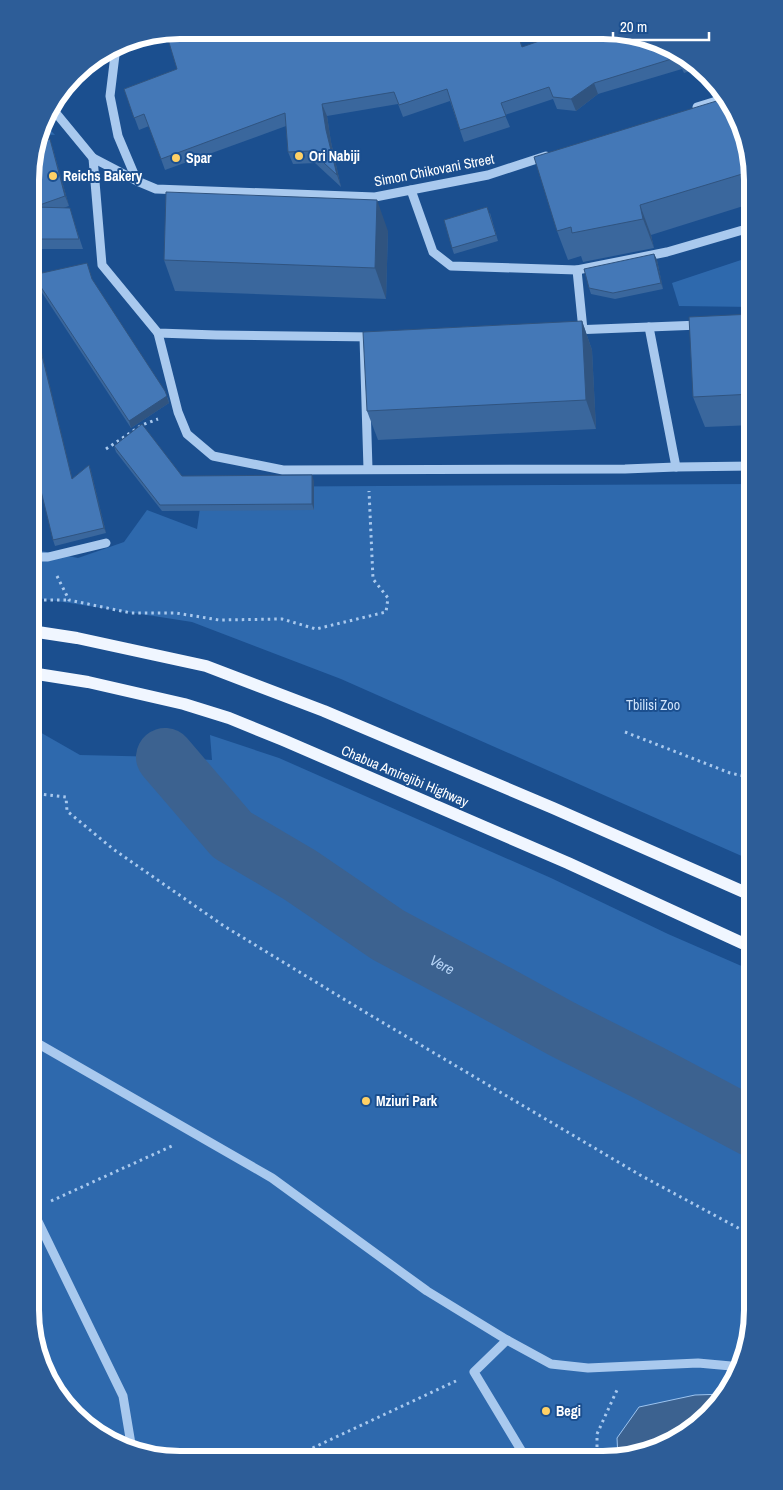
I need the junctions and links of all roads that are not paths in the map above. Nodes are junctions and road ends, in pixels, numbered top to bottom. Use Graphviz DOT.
graph roads {
  1 [pos="112,57"];
  2 [pos="719,100"];
  3 [pos="685,111"];
  4 [pos="56,112"];
  5 [pos="554,153"];
  6 [pos="93,158"];
  7 [pos="137,180"];
  8 [pos="411,190"];
  9 [pos="744,230"];
  10 [pos="577,270"];
  11 [pos="711,324"];
  12 [pos="649,327"];
  13 [pos="583,330"];
  14 [pos="563,331"];
  15 [pos="158,333"];
  16 [pos="364,337"];
  17 [pos="384,337"];
  18 [pos="676,466"];
  19 [pos="744,466"];
  20 [pos="368,469"];
  21 [pos="106,542"];
  22 [pos="39,557"];
  23 [pos="39,632"];
  24 [pos="39,674"];
  25 [pos="744,892"];
  26 [pos="744,944"];
  27 [pos="39,1045"];
  28 [pos="39,1223"];
  29 [pos="507,1340"];
  30 [pos="733,1366"];
  31 [pos="131,1442"];
  32 [pos="521,1451"];
  1 -- 7 [label="street"];
  2 -- 3 [label="street"];
  4 -- 6 [label="street, Simon Chikovani Street"];
  5 -- 8 [label="street, Simon Chikovani Street"];
  6 -- 7 [label="street, Simon Chikovani Street"];
  6 -- 15 [label="street"];
  7 -- 8 [label="street, Simon Chikovani Street"];
  8 -- 10 [label="street"];
  9 -- 10 [label="street"];
  10 -- 13 [label="street"];
  11 -- 12 [label="street"];
  12 -- 13 [label="street"];
  12 -- 18 [label="street"];
  13 -- 14 [label="street"];
  15 -- 16 [label="street"];
  15 -- 20 [label="street"];
  16 -- 17 [label="street"];
  16 -- 20 [label="street"];
  18 -- 19 [label="street"];
  18 -- 20 [label="street"];
  21 -- 22 [label="street"];
  23 -- 25 [label="main road, Chabua Amirejibi Highway"];
  24 -- 26 [label="main road, Chabua Amirejibi Highway"];
  27 -- 29 [label="street"];
  28 -- 31 [label="street"];
  29 -- 30 [label="street"];
  29 -- 32 [label="street"];
}
